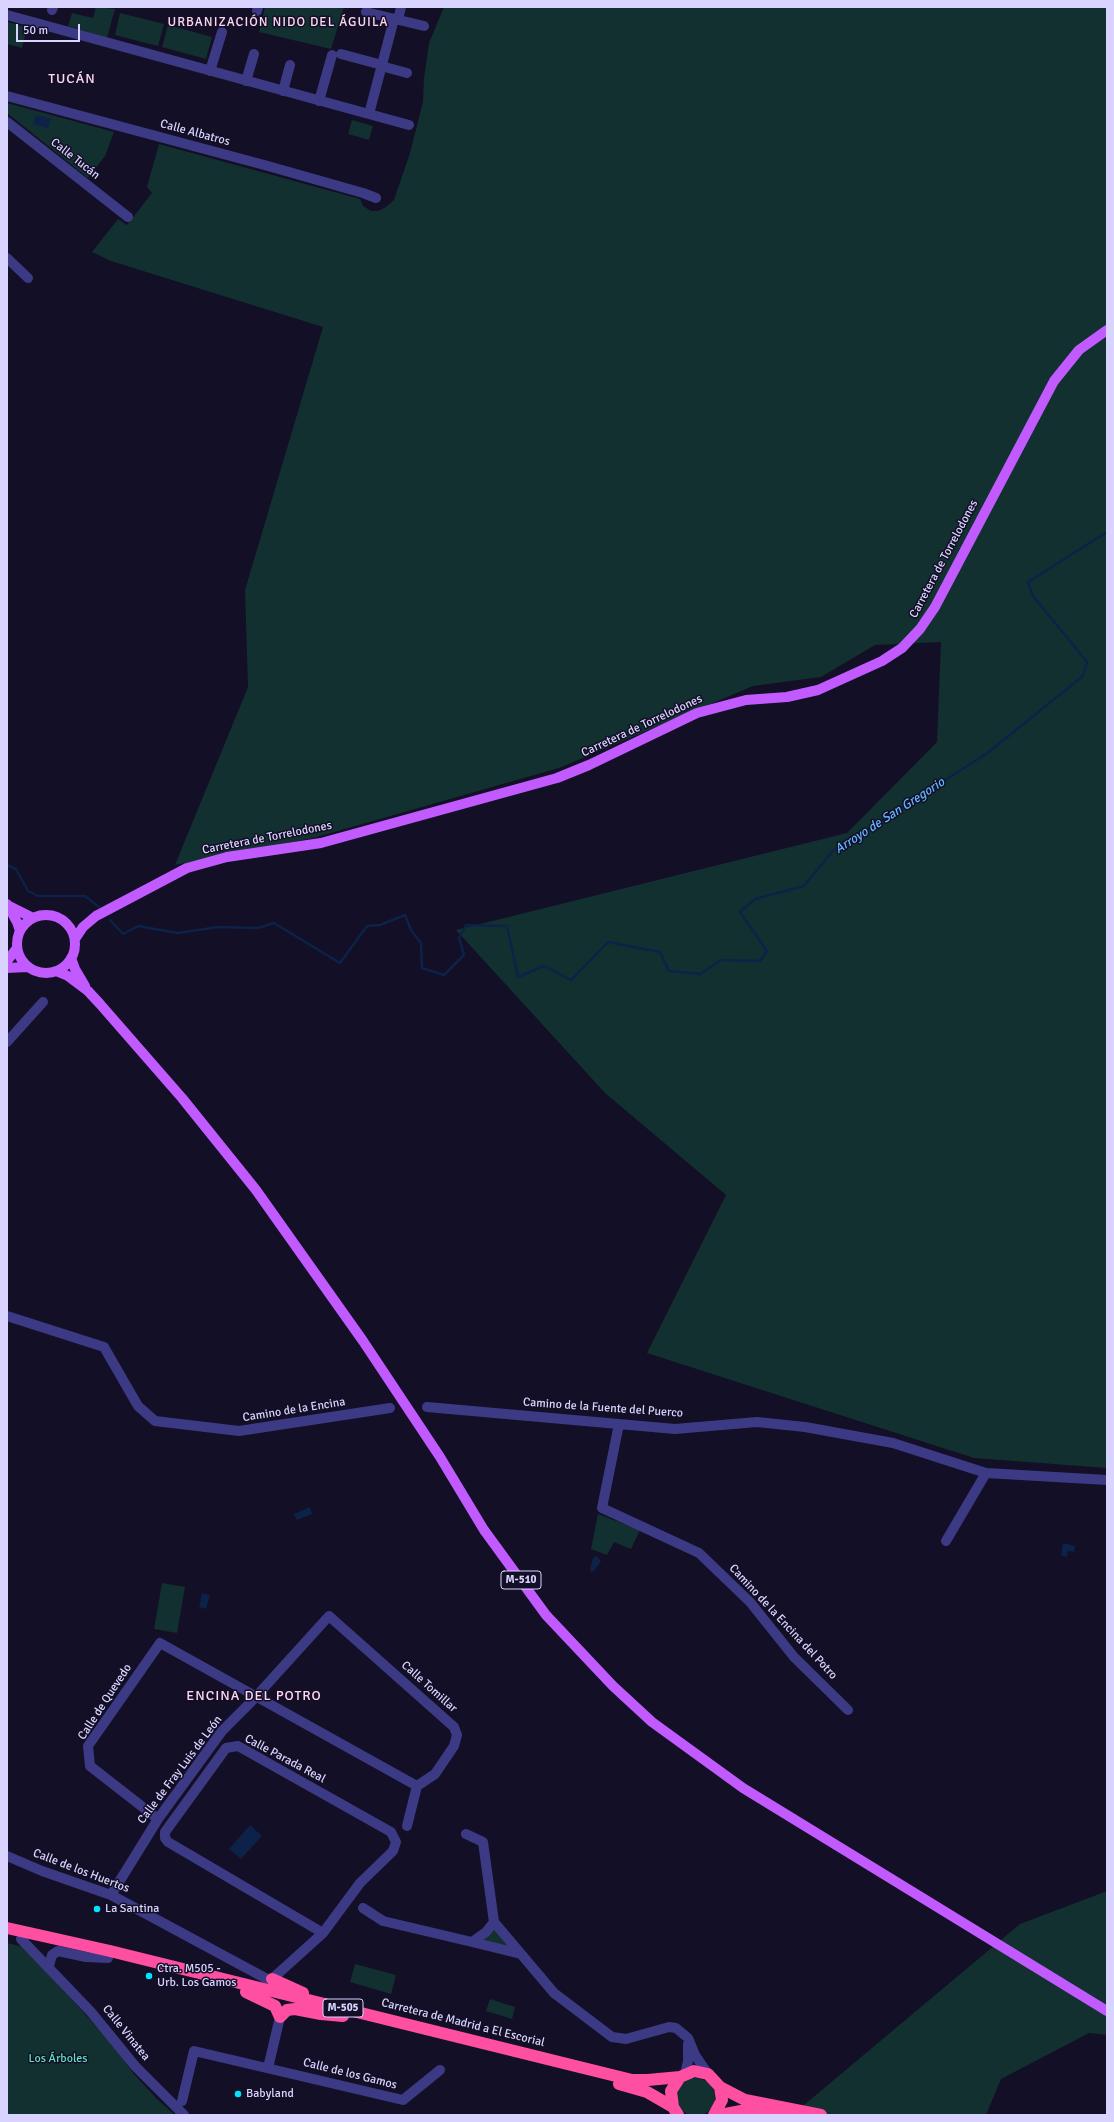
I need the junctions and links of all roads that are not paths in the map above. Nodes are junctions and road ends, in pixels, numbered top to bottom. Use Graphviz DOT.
graph roads {
  1 [pos="401,7"];
  2 [pos="366,12"];
  3 [pos="10,17"];
  4 [pos="396,19"];
  5 [pos="424,26"];
  6 [pos="222,32"];
  7 [pos="254,54"];
  8 [pos="290,65"];
  9 [pos="382,65"];
  10 [pos="210,72"];
  11 [pos="407,73"];
  12 [pos="246,81"];
  13 [pos="282,91"];
  14 [pos="7,96"];
  15 [pos="320,101"];
  16 [pos="369,114"];
  17 [pos="7,122"];
  18 [pos="409,125"];
  19 [pos="376,198"];
  20 [pos="128,217"];
  21 [pos="7,258"];
  22 [pos="28,278"];
  23 [pos="1107,330"];
  24 [pos="7,905"];
  25 [pos="96,916"];
  26 [pos="33,918"];
  27 [pos="65,922"];
  28 [pos="20,931"];
  29 [pos="75,939"];
  30 [pos="17,948"];
  31 [pos="71,958"];
  32 [pos="7,961"];
  33 [pos="27,967"];
  34 [pos="7,968"];
  35 [pos="56,971"];
  36 [pos="88,991"];
  37 [pos="43,1002"];
  38 [pos="7,1042"];
  39 [pos="7,1316"];
  40 [pos="427,1407"];
  41 [pos="390,1408"];
  42 [pos="619,1424"];
  43 [pos="986,1473"];
  44 [pos="1107,1480"];
  45 [pos="946,1541"];
  46 [pos="330,1616"];
  47 [pos="255,1696"];
  48 [pos="848,1710"];
  49 [pos="417,1786"];
  50 [pos="158,1819"];
  51 [pos="408,1826"];
  52 [pos="466,1834"];
  53 [pos="7,1856"];
  54 [pos="111,1895"];
  55 [pos="364,1908"];
  56 [pos="494,1922"];
  57 [pos="12,1932"];
  58 [pos="322,1933"];
  59 [pos="472,1942"];
  60 [pos="521,1954"];
  61 [pos="108,1958"];
  62 [pos="49,1966"];
  63 [pos="272,1979"];
  64 [pos="246,1992"];
  65 [pos="320,2002"];
  66 [pos="1107,2011"];
  67 [pos="343,2016"];
  68 [pos="280,2017"];
  69 [pos="688,2038"];
  70 [pos="268,2068"];
  71 [pos="440,2070"];
  72 [pos="708,2074"];
  73 [pos="682,2076"];
  74 [pos="720,2087"];
  75 [pos="182,2101"];
  76 [pos="676,2111"];
  77 [pos="184,2115"];
  78 [pos="714,2115"];
  79 [pos="720,2115"];
  80 [pos="785,2115"];
  81 [pos="821,2115"];
  1 -- 4 [label="street"];
  2 -- 4 [label="street"];
  3 -- 10 [label="street"];
  4 -- 5 [label="street"];
  4 -- 9 [label="street"];
  6 -- 10 [label="street"];
  7 -- 12 [label="street"];
  8 -- 13 [label="street"];
  9 -- 11 [label="street"];
  9 -- 15 [label="street"];
  9 -- 16 [label="street"];
  10 -- 12 [label="street"];
  12 -- 13 [label="street"];
  13 -- 15 [label="street"];
  14 -- 19 [label="street, Calle Albatros"];
  15 -- 16 [label="street"];
  16 -- 18 [label="street"];
  17 -- 20 [label="street, Calle Tucán"];
  21 -- 22 [label="street"];
  23 -- 25 [label="main road, Carretera de Torrelodones"];
  24 -- 26 [label="main road"];
  24 -- 28 [label="main road"];
  25 -- 27 [label="main road, Carretera de Torrelodones"];
  25 -- 29 [label="main road, Carretera de Torrelodones"];
  26 -- 27 [label="main road"];
  26 -- 28 [label="main road"];
  27 -- 29 [label="main road"];
  28 -- 30 [label="main road"];
  29 -- 31 [label="main road"];
  30 -- 32 [label="main road"];
  30 -- 33 [label="main road"];
  31 -- 35 [label="main road"];
  31 -- 36 [label="main road, M-510"];
  33 -- 34 [label="main road"];
  33 -- 35 [label="main road"];
  35 -- 36 [label="main road, M-510"];
  36 -- 66 [label="main road, M-510"];
  37 -- 38 [label="street"];
  39 -- 41 [label="street, Camino de la Encina"];
  40 -- 42 [label="street, Camino de la Fuente del Puerco"];
  42 -- 43 [label="street, Camino de la Fuente del Puerco"];
  42 -- 48 [label="street, Camino de la Encina del Potro"];
  43 -- 44 [label="street, Camino de la Fuente del Puerco"];
  43 -- 45 [label="street"];
  46 -- 47 [label="street, Calle de Fray Luis de León"];
  46 -- 49 [label="street, Calle Tomillar"];
  47 -- 49 [label="street"];
  47 -- 50 [label="street, Calle de Fray Luis de León"];
  47 -- 50 [label="street, Calle de Quevedo"];
  49 -- 51 [label="street"];
  50 -- 54 [label="street, Calle de Fray Luis de León"];
  52 -- 56 [label="street"];
  53 -- 54 [label="street, Calle de los Huertos"];
  54 -- 63 [label="street, Calle de los Huertos"];
  55 -- 59 [label="street"];
  56 -- 59 [label="street"];
  56 -- 60 [label="street"];
  57 -- 61 [label="highway, Carretera de Madrid a El Escorial / M-505"];
  57 -- 62 [label="street, Calle Vinatea"];
  57 -- 65 [label="highway, Carretera de Madrid a El Escorial / M-505"];
  58 -- 58 [label="street, Calle Parada Real"];
  58 -- 63 [label="street, Calle Parada Real"];
  59 -- 60 [label="street"];
  60 -- 69 [label="street"];
  61 -- 62 [label="street"];
  61 -- 64 [label="highway, Carretera de Madrid a El Escorial / M-505"];
  62 -- 77 [label="street, Calle Vinatea"];
  63 -- 65 [label="highway"];
  64 -- 67 [label="highway, Carretera de Madrid a El Escorial / M-505"];
  64 -- 68 [label="highway"];
  65 -- 73 [label="highway, Carretera de Madrid a El Escorial / M-505"];
  67 -- 68 [label="highway"];
  67 -- 76 [label="highway, Carretera de Madrid a El Escorial / M-505"];
  68 -- 70 [label="street"];
  69 -- 72 [label="street"];
  69 -- 73 [label="street"];
  70 -- 71 [label="street, Calle de los Gamos"];
  70 -- 75 [label="street, Calle de los Gamos"];
  72 -- 73 [label="highway, M-505"];
  72 -- 74 [label="highway"];
  73 -- 76 [label="highway, M-505"];
  74 -- 78 [label="highway"];
  74 -- 81 [label="highway"];
  79 -- 80 [label="highway"];
}
